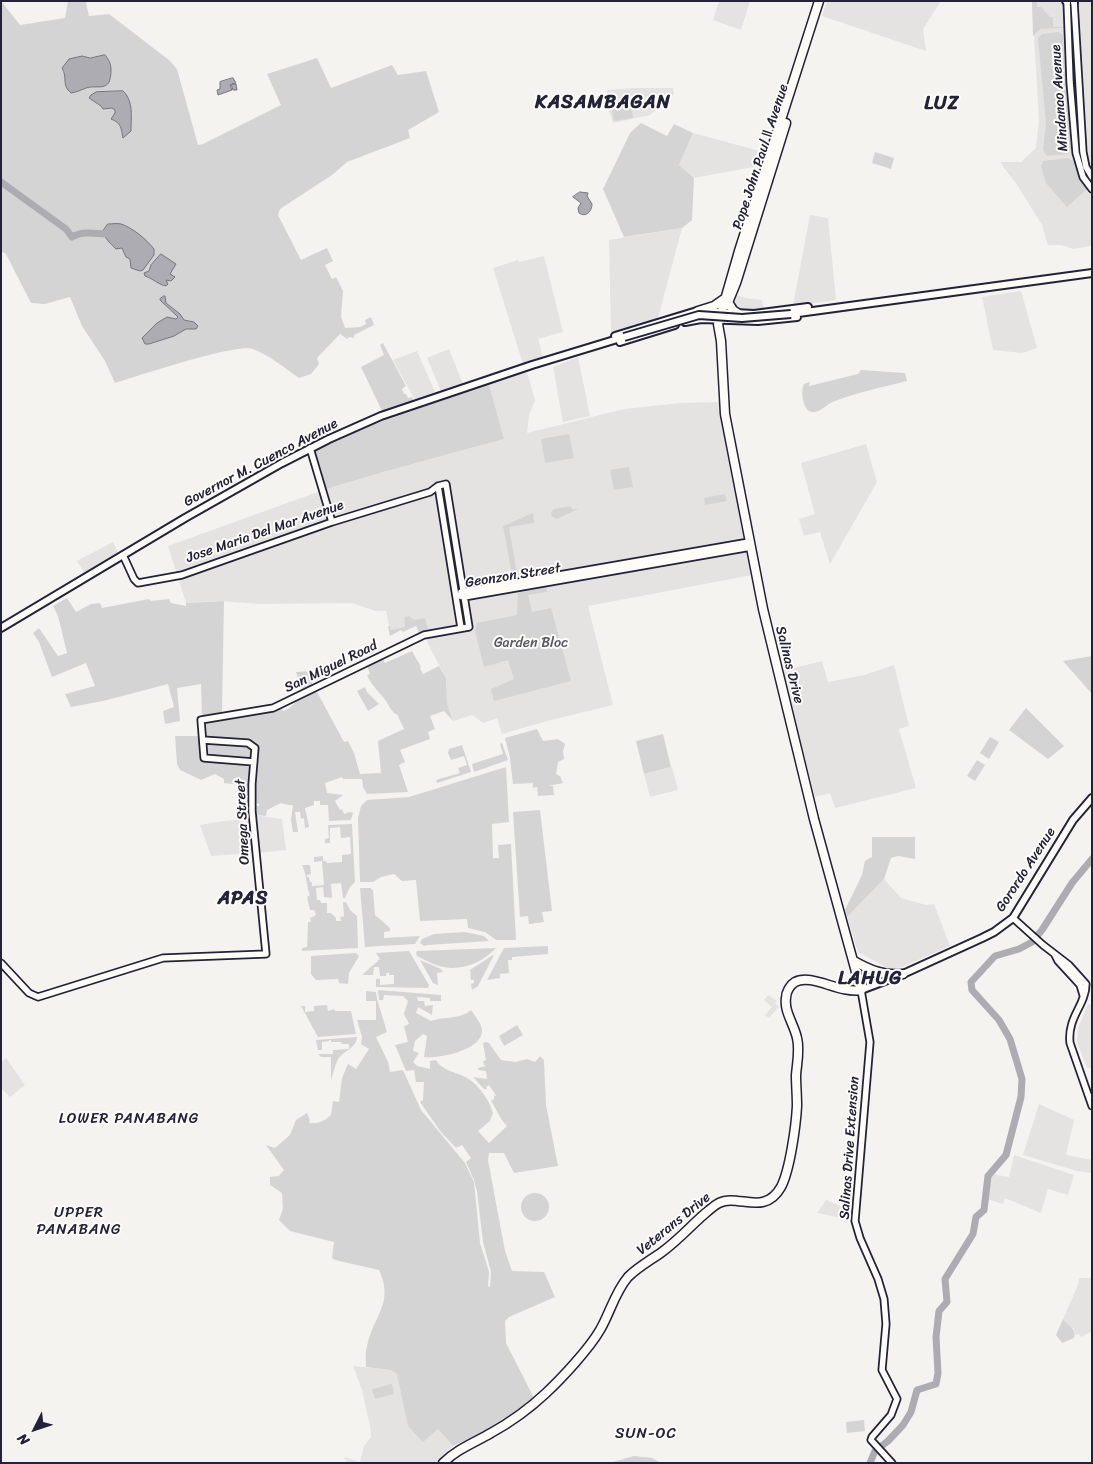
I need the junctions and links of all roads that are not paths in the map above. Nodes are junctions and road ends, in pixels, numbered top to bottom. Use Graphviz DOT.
graph roads {
  1 [pos="819,1"];
  2 [pos="824,1"];
  3 [pos="1070,1"];
  4 [pos="1092,177"];
  5 [pos="1092,189"];
  6 [pos="1092,271"];
  7 [pos="1092,277"];
  8 [pos="1029,282"];
  9 [pos="726,301"];
  10 [pos="862,305"];
  11 [pos="698,311"];
  12 [pos="741,314"];
  13 [pos="722,316"];
  14 [pos="698,319"];
  15 [pos="743,322"];
  16 [pos="579,350"];
  17 [pos="310,448"];
  18 [pos="438,486"];
  19 [pos="430,492"];
  20 [pos="447,493"];
  21 [pos="439,494"];
  22 [pos="332,522"];
  23 [pos="750,544"];
  24 [pos="123,555"];
  25 [pos="463,594"];
  26 [pos="456,595"];
  27 [pos="1,628"];
  28 [pos="461,628"];
  29 [pos="203,740"];
  30 [pos="254,762"];
  31 [pos="1092,798"];
  32 [pos="1013,918"];
  33 [pos="854,961"];
  34 [pos="1,963"];
  35 [pos="903,974"];
  36 [pos="861,990"];
  37 [pos="1092,1106"];
  38 [pos="443,1463"];
  39 [pos="892,1463"];
  1 -- 9 [label="main road, Pope John Paul Ⅱ Avenue"];
  2 -- 9 [label="main road, Pope John Paul Ⅱ Avenue"];
  3 -- 4 [label="street, Mindanao Avenue"];
  3 -- 5 [label="street, Mindanao Avenue"];
  6 -- 8 [label="main road"];
  6 -- 8 [label="main road"];
  7 -- 8 [label="main road"];
  8 -- 10 [label="main road"];
  9 -- 11 [label="main road"];
  9 -- 12 [label="main road"];
  9 -- 13 [label="main road, Pope John Paul Ⅱ Avenue"];
  10 -- 12 [label="main road"];
  10 -- 15 [label="main road"];
  10 -- 16 [label="main road, Governor M. Cuenco Avenue, bridge"];
  11 -- 13 [label="main road, Governor M. Cuenco Avenue"];
  11 -- 14 [label="main road"];
  11 -- 16 [label="main road, Governor M. Cuenco Avenue"];
  12 -- 13 [label="main road"];
  12 -- 15 [label="main road"];
  13 -- 14 [label="main road, Governor M. Cuenco Avenue"];
  13 -- 15 [label="main road"];
  13 -- 23 [label="main road, Salinas Drive"];
  14 -- 16 [label="main road, Governor M. Cuenco Avenue"];
  16 -- 17 [label="main road, Governor M. Cuenco Avenue"];
  17 -- 22 [label="street"];
  17 -- 24 [label="main road, Governor M. Cuenco Avenue"];
  18 -- 19 [label="street, Jose Maria Del Mar Avenue"];
  18 -- 20 [label="street, Jose Maria Del Mar Avenue"];
  18 -- 21 [label="street"];
  19 -- 21 [label="street, Jose Maria Del Mar Avenue"];
  19 -- 22 [label="street, Jose Maria Del Mar Avenue"];
  20 -- 21 [label="street, Jose Maria Del Mar Avenue"];
  20 -- 25 [label="street"];
  21 -- 26 [label="street"];
  22 -- 24 [label="street, Jose Maria Del Mar Avenue"];
  23 -- 25 [label="street, Geonzon Street"];
  23 -- 33 [label="main road, Salinas Drive"];
  24 -- 27 [label="main road, Governor M. Cuenco Avenue"];
  25 -- 26 [label="street, Geonzon Street"];
  25 -- 28 [label="street, San Miguel Road"];
  26 -- 28 [label="street"];
  28 -- 29 [label="street, San Miguel Road"];
  29 -- 30 [label="street, Omega Street"];
  29 -- 30 [label="street"];
  30 -- 34 [label="street, Omega Street"];
  31 -- 32 [label="main road, Gorordo Avenue"];
  32 -- 35 [label="main road, Gorordo Avenue"];
  32 -- 37 [label="street"];
  33 -- 35 [label="main road"];
  33 -- 36 [label="main road, Salinas Drive"];
  35 -- 36 [label="main road, Gorordo Avenue"];
  36 -- 38 [label="main road, Veterans Drive"];
  36 -- 39 [label="street, Salinas Drive Extension"];
}
